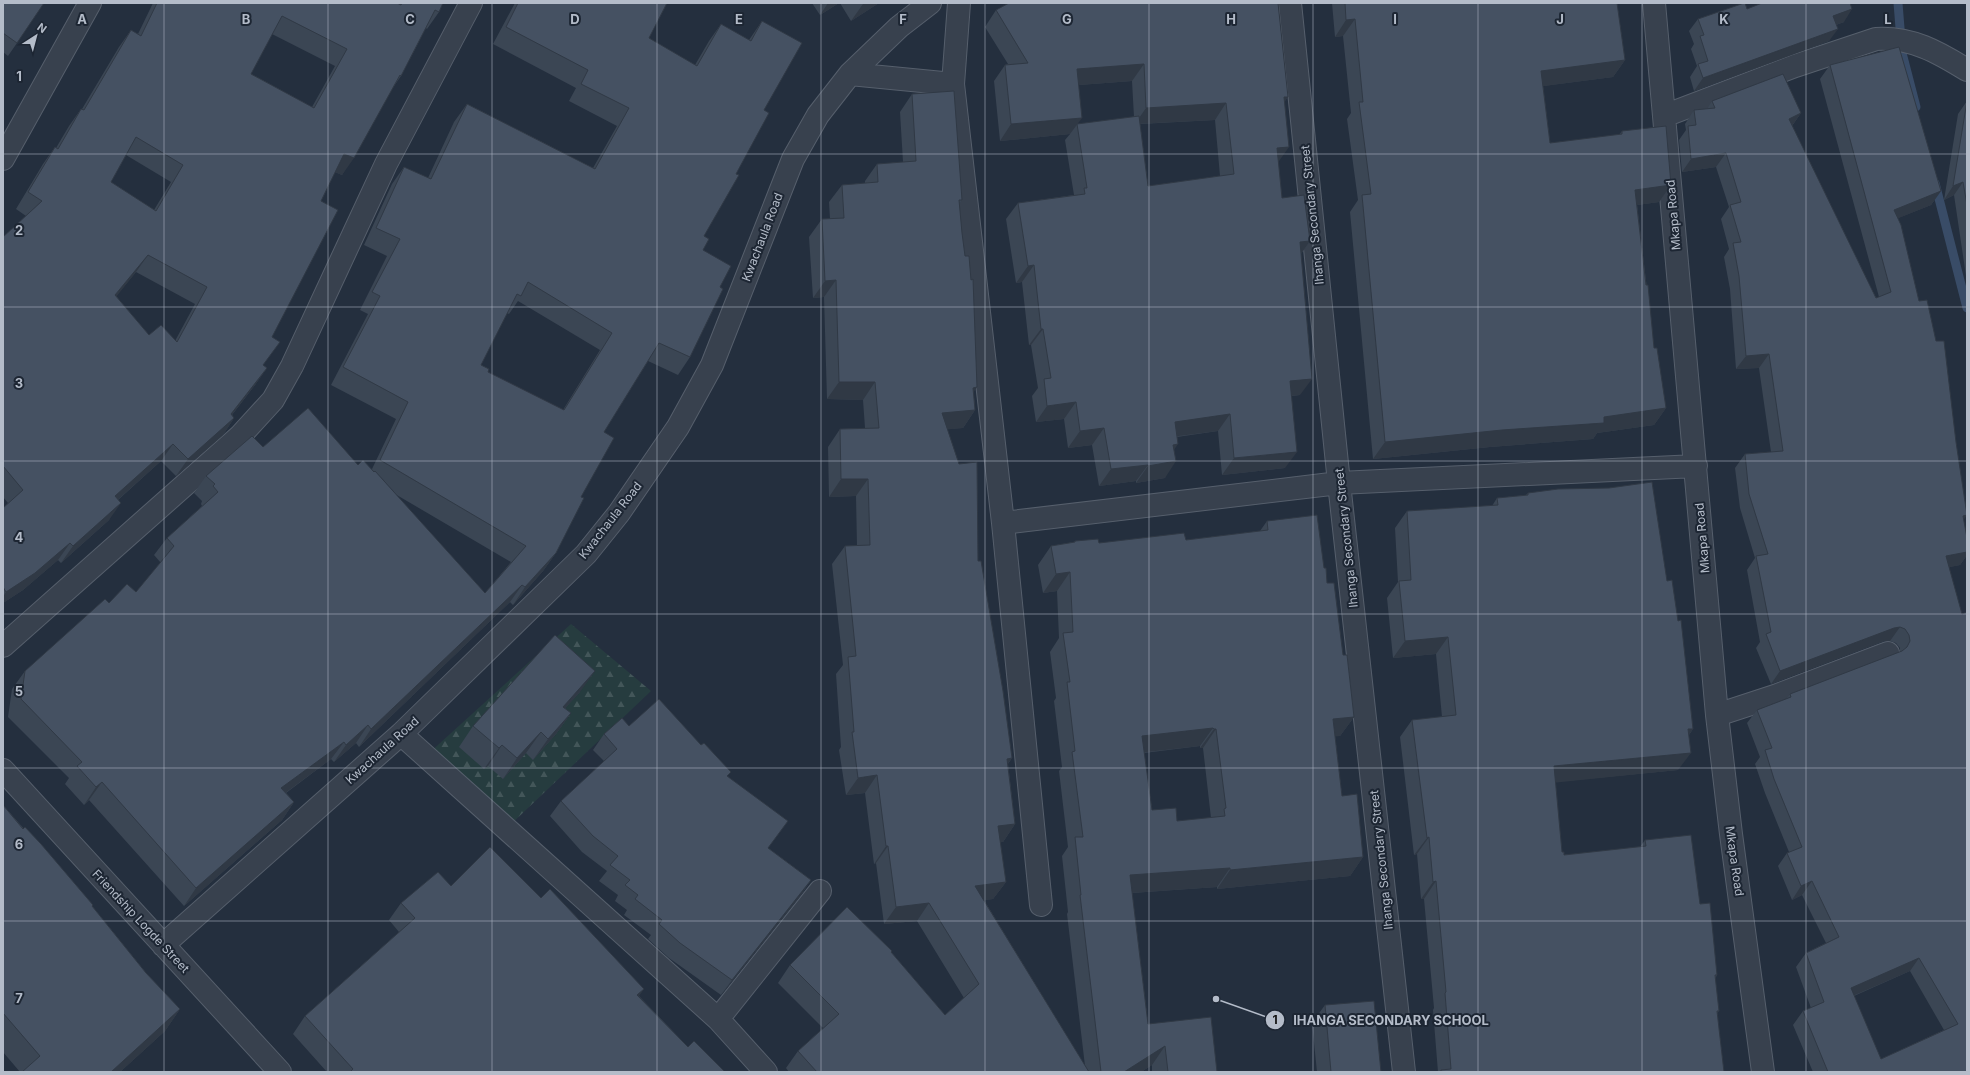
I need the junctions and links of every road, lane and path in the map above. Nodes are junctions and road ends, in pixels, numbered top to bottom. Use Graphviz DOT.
graph roads {
  1 [pos="90,3"];
  2 [pos="471,3"];
  3 [pos="930,3"];
  4 [pos="959,3"];
  5 [pos="1290,3"];
  6 [pos="1654,3"];
  7 [pos="1967,70"];
  8 [pos="850,74"];
  9 [pos="953,84"];
  10 [pos="1664,116"];
  11 [pos="3,159"];
  12 [pos="1696,466"];
  13 [pos="1339,483"];
  14 [pos="1004,523"];
  15 [pos="3,646"];
  16 [pos="1888,653"];
  17 [pos="1717,715"];
  18 [pos="401,734"];
  19 [pos="3,770"];
  20 [pos="820,891"];
  21 [pos="1041,905"];
  22 [pos="163,944"];
  23 [pos="718,1019"];
  24 [pos="280,1072"];
  25 [pos="766,1072"];
  26 [pos="1404,1072"];
  27 [pos="1763,1072"];
  1 -- 11 [label="street"];
  2 -- 15 [label="street"];
  3 -- 8 [label="street, Kwachaula Road"];
  4 -- 9 [label="street"];
  5 -- 13 [label="street, Ihanga Secondary Street"];
  6 -- 10 [label="street, Mkapa Road"];
  7 -- 10 [label="street"];
  8 -- 9 [label="street"];
  8 -- 18 [label="street, Kwachaula Road"];
  9 -- 14 [label="street"];
  10 -- 12 [label="street, Mkapa Road"];
  12 -- 13 [label="street"];
  12 -- 17 [label="street, Mkapa Road"];
  13 -- 14 [label="street"];
  13 -- 26 [label="street, Ihanga Secondary Street"];
  14 -- 21 [label="street"];
  16 -- 17 [label="street"];
  17 -- 27 [label="street, Mkapa Road"];
  18 -- 22 [label="street, Kwachaula Road"];
  18 -- 23 [label="street"];
  19 -- 22 [label="street, Friendship Logde Street"];
  20 -- 23 [label="street"];
  22 -- 24 [label="street, Friendship Logde Street"];
  23 -- 25 [label="street"];
}
